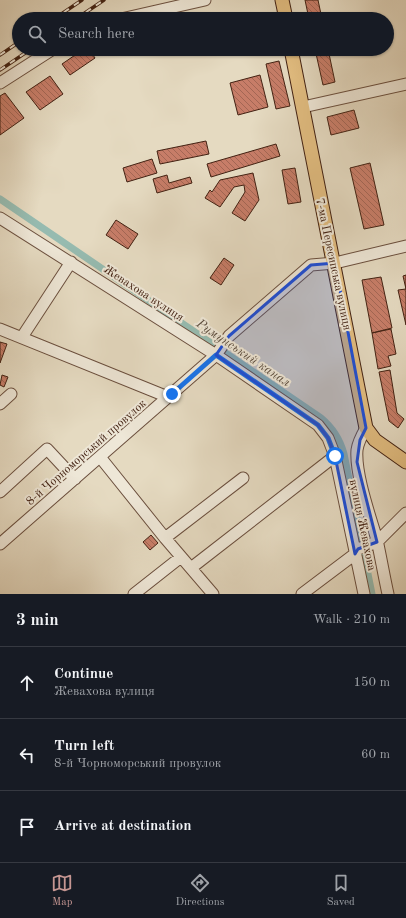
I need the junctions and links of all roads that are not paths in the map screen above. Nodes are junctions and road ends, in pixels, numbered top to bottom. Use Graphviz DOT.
graph roads {
  1 [pos="205,0"];
  2 [pos="282,0"];
  3 [pos="151,12"];
  4 [pos="285,12"];
  5 [pos="41,56"];
  6 [pos="293,56"];
  7 [pos="0,83"];
  8 [pos="406,84"];
  9 [pos="303,107"];
  10 [pos="0,218"];
  11 [pos="406,246"];
  12 [pos="71,262"];
  13 [pos="335,263"];
  14 [pos="0,329"];
  15 [pos="22,337"];
  16 [pos="216,355"];
  17 [pos="12,394"];
  18 [pos="168,397"];
  19 [pos="0,404"];
  20 [pos="366,428"];
  21 [pos="328,438"];
  22 [pos="335,456"];
  23 [pos="100,457"];
  24 [pos="406,462"];
  25 [pos="243,478"];
  26 [pos="75,479"];
  27 [pos="0,492"];
  28 [pos="406,512"];
  29 [pos="165,538"];
  30 [pos="376,542"];
  31 [pos="0,544"];
  32 [pos="357,552"];
  33 [pos="181,557"];
  34 [pos="191,568"];
  35 [pos="134,594"];
  36 [pos="212,594"];
  37 [pos="302,594"];
  38 [pos="364,594"];
  39 [pos="388,594"];
  1 -- 3 [label="street"];
  2 -- 4 [label="main road"];
  5 -- 7 [label="street"];
  6 -- 9 [label="main road, 7-ма Пересипська вулиця"];
  8 -- 9 [label="street"];
  9 -- 13 [label="main road, 7-ма Пересипська вулиця"];
  10 -- 12 [label="street, Жевахова вулиця"];
  11 -- 13 [label="street, 8-й Чорноморський провулок"];
  12 -- 15 [label="street"];
  12 -- 16 [label="street, Жевахова вулиця"];
  13 -- 16 [label="street, 8-й Чорноморський провулок"];
  13 -- 20 [label="main road, 7-ма Пересипська вулиця"];
  14 -- 15 [label="street"];
  15 -- 18 [label="street"];
  16 -- 18 [label="street, 8-й Чорноморський провулок"];
  16 -- 21 [label="street, Жевахова вулиця"];
  17 -- 19 [label="street"];
  18 -- 23 [label="street, 8-й Чорноморський провулок"];
  20 -- 24 [label="main road"];
  20 -- 30 [label="street"];
  21 -- 22 [label="street, вулиця Жевахова"];
  22 -- 32 [label="street, вулиця Жевахова"];
  22 -- 34 [label="street"];
  23 -- 26 [label="street, 8-й Чорноморський провулок"];
  23 -- 29 [label="street"];
  25 -- 29 [label="street"];
  26 -- 27 [label="street"];
  26 -- 31 [label="street, 8-й Чорноморський провулок"];
  28 -- 30 [label="street"];
  29 -- 33 [label="street"];
  30 -- 32 [label="street"];
  30 -- 39 [label="street"];
  32 -- 37 [label="street"];
  32 -- 38 [label="street, вулиця Жевахова"];
  33 -- 34 [label="street"];
  33 -- 35 [label="street"];
  34 -- 36 [label="street"];
}
